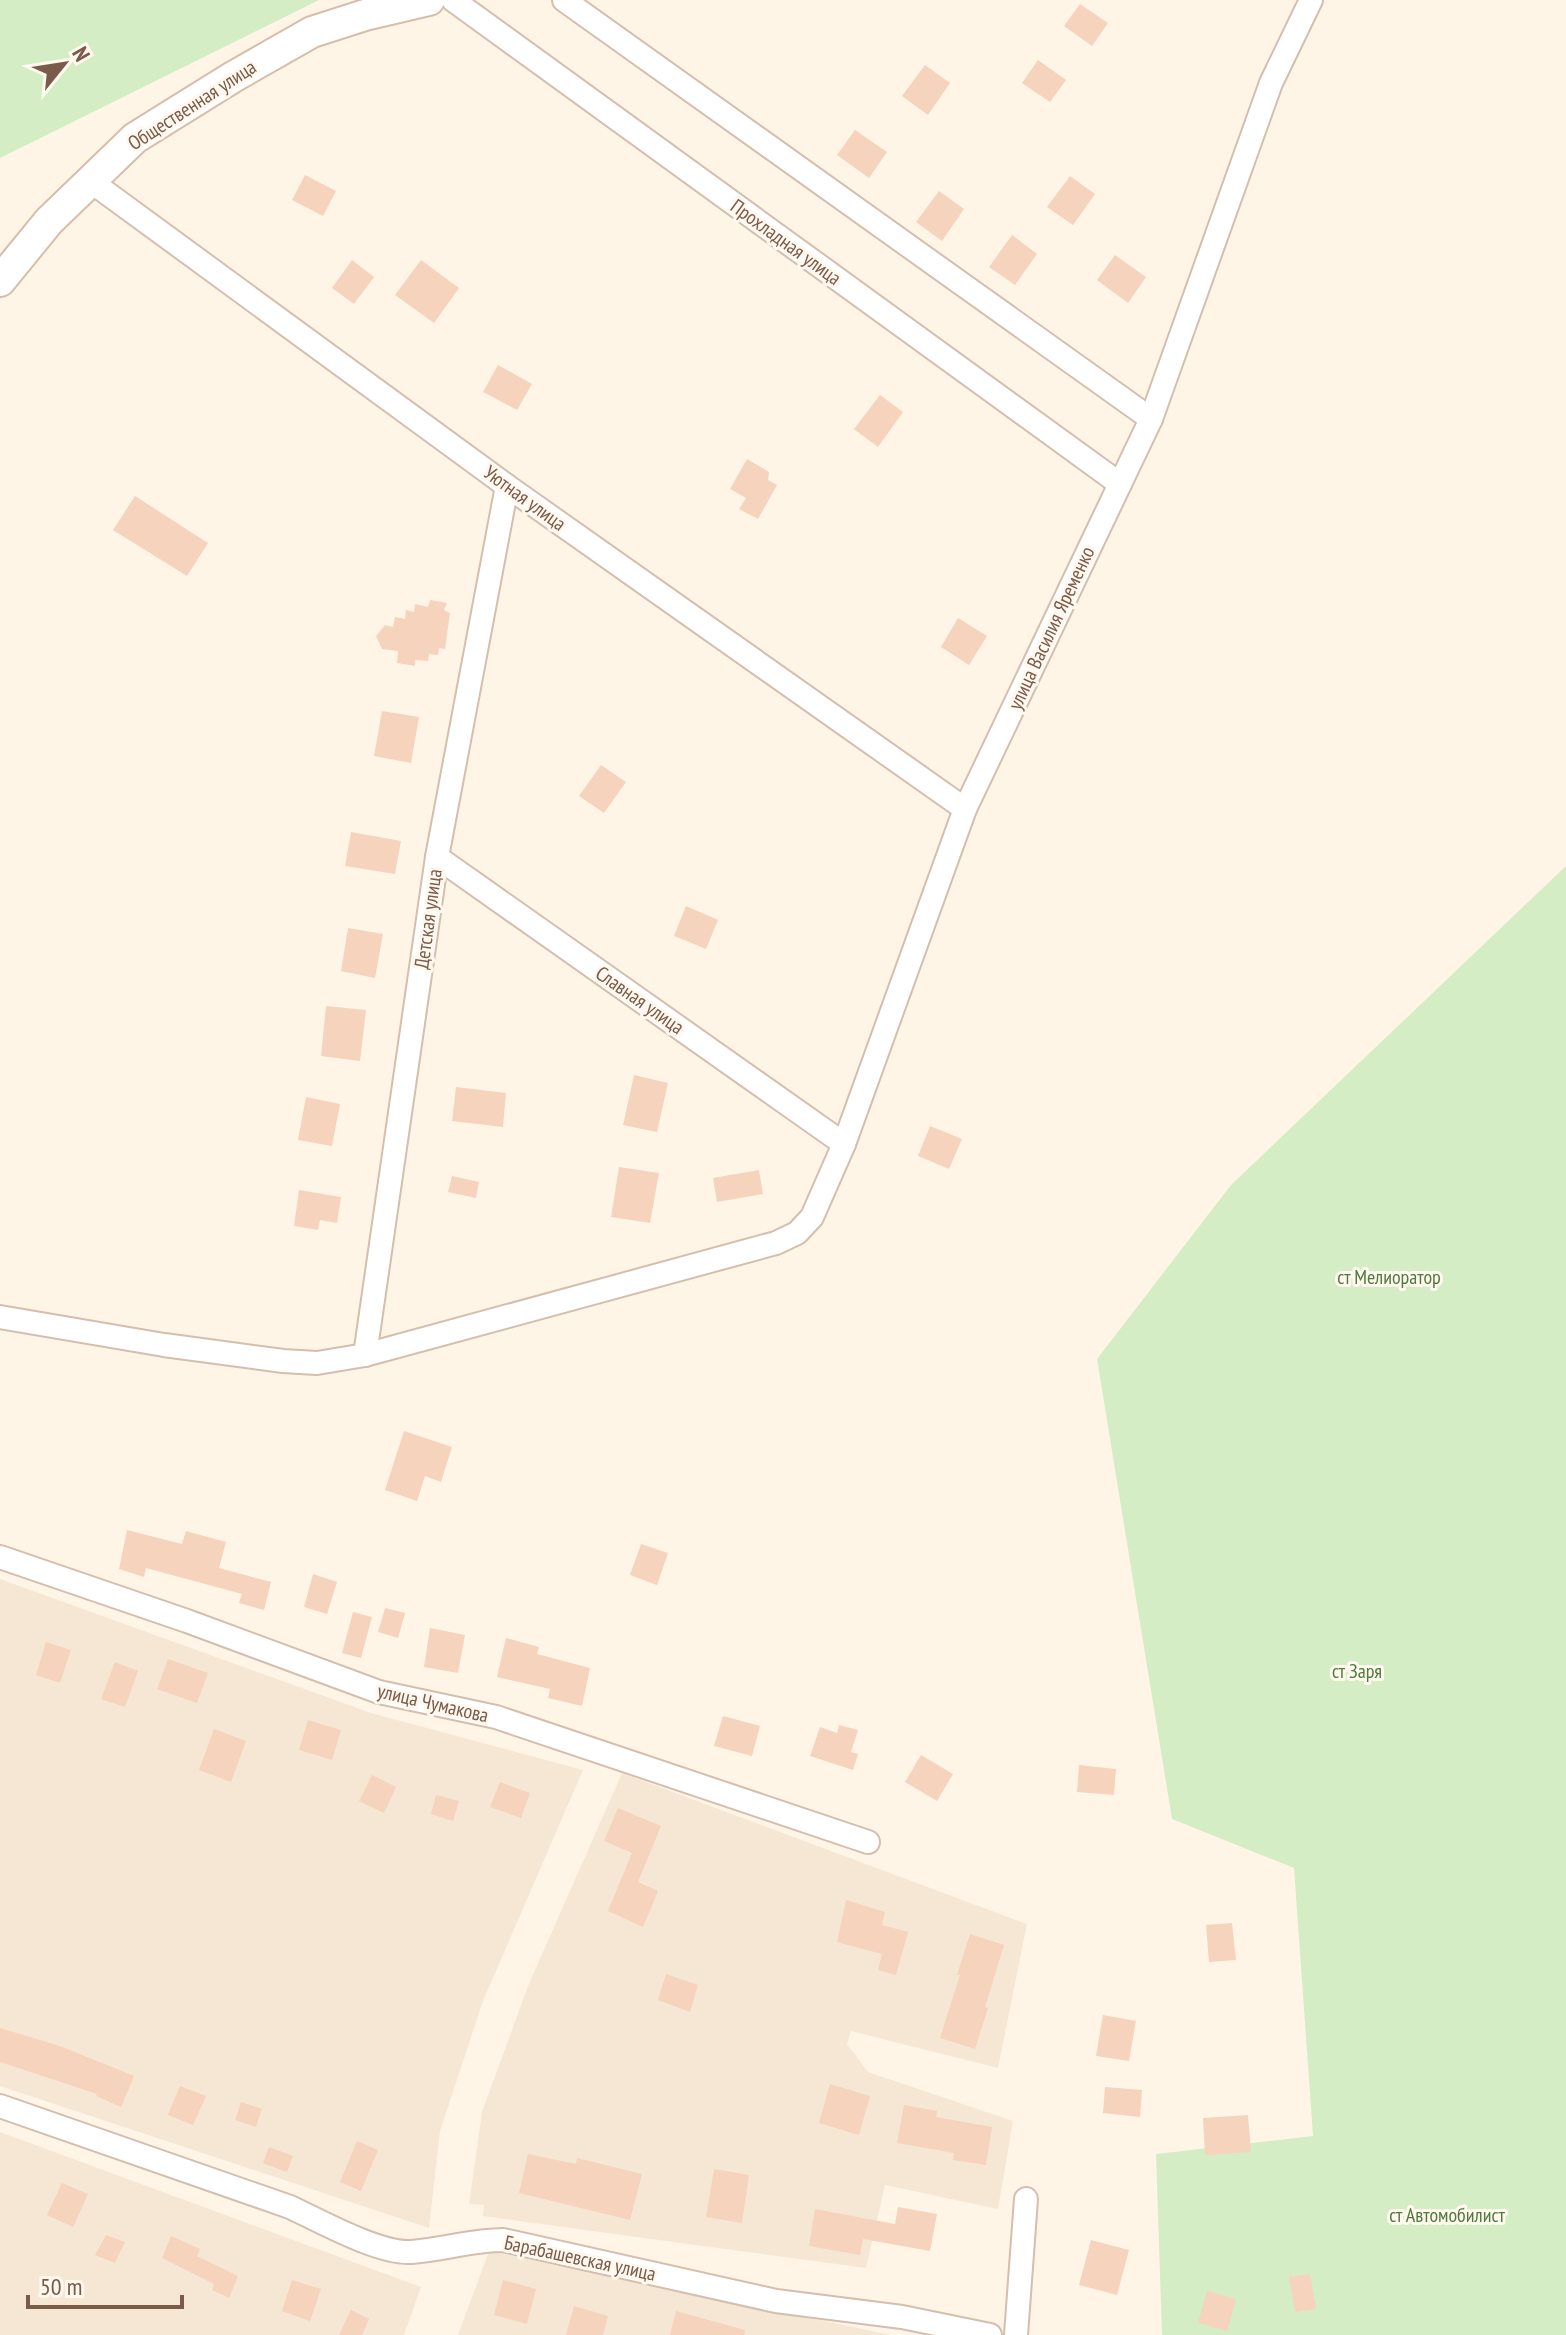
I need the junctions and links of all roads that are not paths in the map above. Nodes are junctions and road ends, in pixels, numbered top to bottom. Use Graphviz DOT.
graph roads {
  1 [pos="429,0"];
  2 [pos="453,0"];
  3 [pos="564,0"];
  4 [pos="1311,0"];
  5 [pos="89,180"];
  6 [pos="0,281"];
  7 [pos="1151,419"];
  8 [pos="1120,484"];
  9 [pos="507,486"];
  10 [pos="965,809"];
  11 [pos="437,857"];
  12 [pos="844,1144"];
  13 [pos="0,1317"];
  14 [pos="365,1355"];
  15 [pos="0,1557"];
  16 [pos="868,1842"];
  17 [pos="0,2106"];
  18 [pos="1026,2199"];
  19 [pos="990,2335"];
  20 [pos="1016,2335"];
  1 -- 5 [label="main road, Общественная улица"];
  2 -- 8 [label="street, Прохладная улица"];
  3 -- 7 [label="street"];
  4 -- 7 [label="street, улица Василия Яременко"];
  5 -- 6 [label="main road, Общественная улица"];
  5 -- 9 [label="street, Уютная улица"];
  7 -- 8 [label="street, улица Василия Яременко"];
  8 -- 10 [label="street, улица Василия Яременко"];
  9 -- 10 [label="street, Уютная улица"];
  9 -- 11 [label="street, Детская улица"];
  10 -- 12 [label="street, улица Василия Яременко"];
  11 -- 12 [label="street, Славная улица"];
  11 -- 14 [label="street, Детская улица"];
  12 -- 14 [label="street, улица Василия Яременко"];
  13 -- 14 [label="street, улица Василия Яременко"];
  15 -- 16 [label="street, улица Чумакова"];
  17 -- 19 [label="street, Барабашевская улица"];
  18 -- 20 [label="street"];
}
